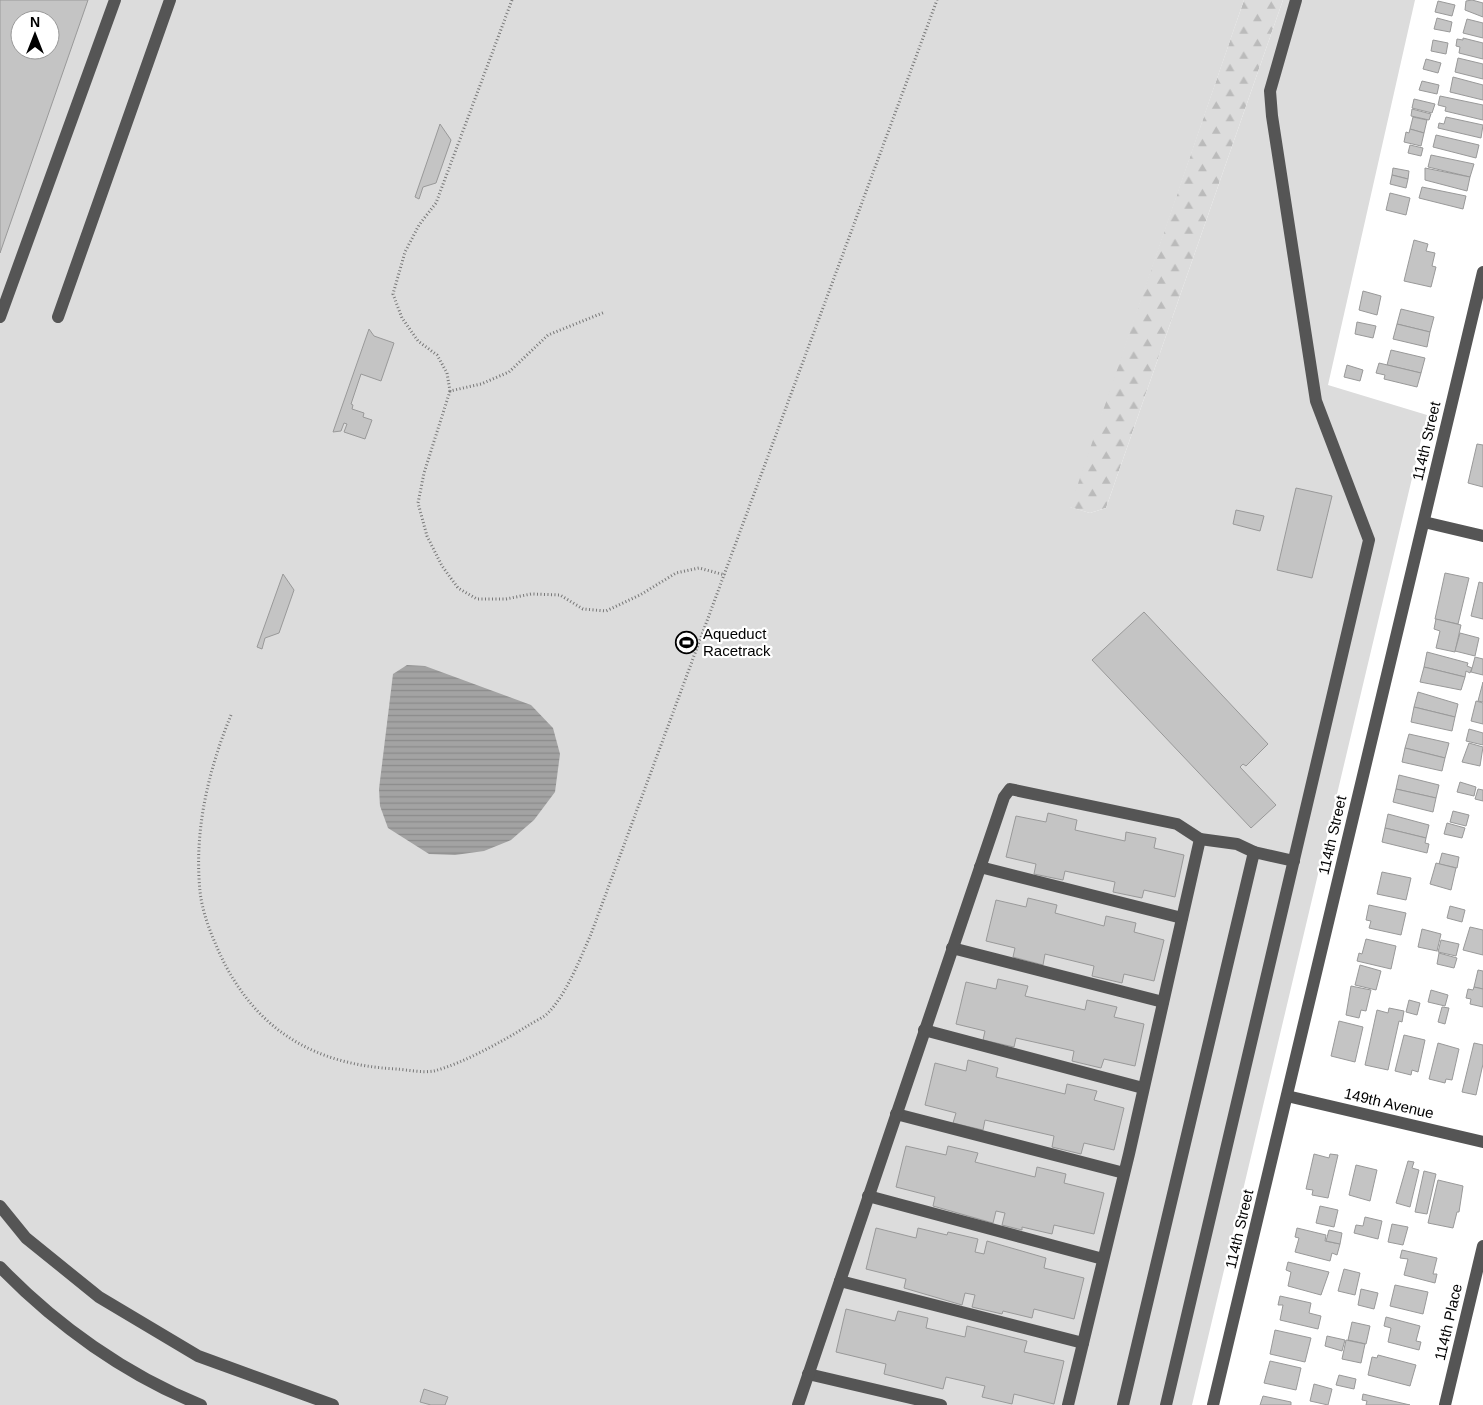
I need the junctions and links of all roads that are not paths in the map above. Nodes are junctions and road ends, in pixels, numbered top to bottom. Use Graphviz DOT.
graph roads {
  1 [pos="116,0"];
  2 [pos="170,0"];
  3 [pos="1296,0"];
  4 [pos="1483,272"];
  5 [pos="0,317"];
  6 [pos="58,317"];
  7 [pos="1424,522"];
  8 [pos="1483,536"];
  9 [pos="1200,839"];
  10 [pos="1254,852"];
  11 [pos="1294,861"];
  12 [pos="980,867"];
  13 [pos="1182,918"];
  14 [pos="952,948"];
  15 [pos="1163,1002"];
  16 [pos="924,1030"];
  17 [pos="1143,1088"];
  18 [pos="1287,1096"];
  19 [pos="896,1114"];
  20 [pos="1483,1142"];
  21 [pos="1124,1173"];
  22 [pos="868,1196"];
  23 [pos="0,1206"];
  24 [pos="1483,1246"];
  25 [pos="1103,1259"];
  26 [pos="1,1270"];
  27 [pos="840,1282"];
  28 [pos="1083,1343"];
  29 [pos="808,1374"];
  30 [pos="201,1405"];
  31 [pos="334,1405"];
  32 [pos="798,1405"];
  33 [pos="941,1405"];
  34 [pos="1068,1405"];
  35 [pos="1123,1405"];
  36 [pos="1166,1405"];
  37 [pos="1213,1405"];
  38 [pos="1445,1405"];
  1 -- 5 [label="street"];
  2 -- 6 [label="street"];
  3 -- 11 [label="street"];
  4 -- 7 [label="street, 114th Street"];
  7 -- 8 [label="street"];
  7 -- 18 [label="street, 114th Street"];
  9 -- 10 [label="street"];
  9 -- 12 [label="street"];
  9 -- 13 [label="street"];
  10 -- 11 [label="street"];
  10 -- 35 [label="street"];
  11 -- 36 [label="street"];
  12 -- 13 [label="street"];
  12 -- 14 [label="street"];
  13 -- 15 [label="street"];
  14 -- 15 [label="street"];
  14 -- 16 [label="street"];
  15 -- 17 [label="street"];
  16 -- 17 [label="street"];
  16 -- 19 [label="street"];
  17 -- 21 [label="street"];
  18 -- 20 [label="street, 149th Avenue"];
  18 -- 37 [label="street, 114th Street"];
  19 -- 21 [label="street"];
  19 -- 22 [label="street"];
  21 -- 25 [label="street"];
  22 -- 25 [label="street"];
  22 -- 27 [label="street"];
  23 -- 31 [label="street"];
  24 -- 38 [label="street, 114th Place"];
  25 -- 28 [label="street"];
  26 -- 30 [label="street"];
  27 -- 28 [label="street"];
  27 -- 29 [label="street"];
  28 -- 34 [label="street"];
  29 -- 32 [label="street"];
  29 -- 33 [label="street"];
}
